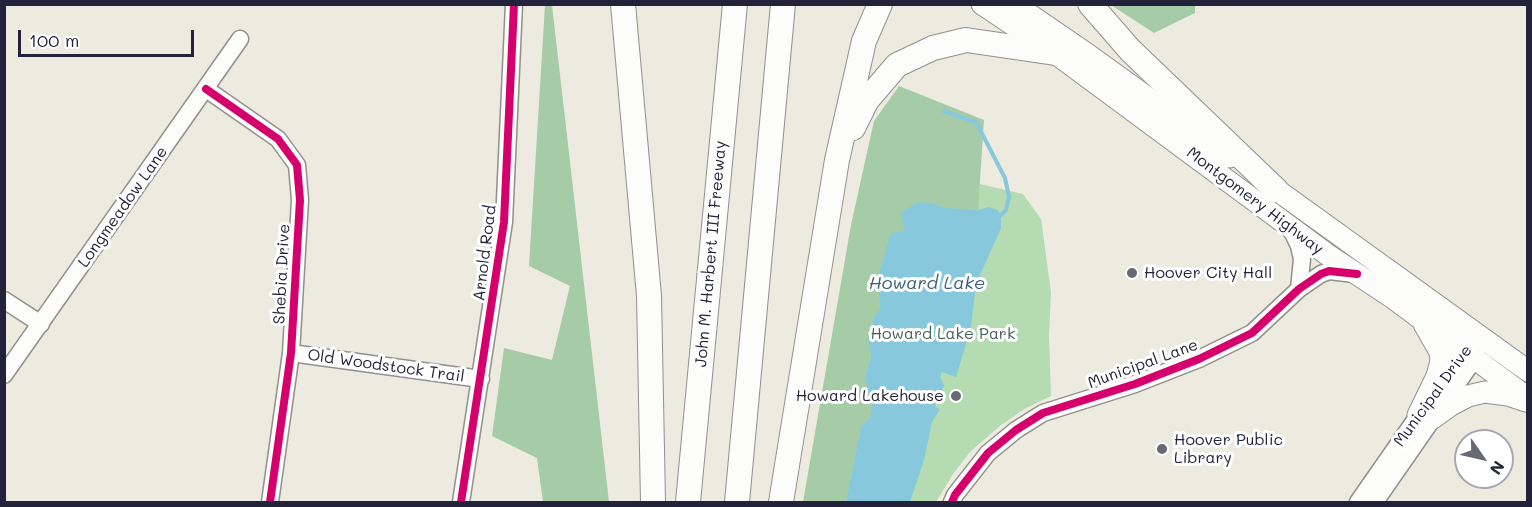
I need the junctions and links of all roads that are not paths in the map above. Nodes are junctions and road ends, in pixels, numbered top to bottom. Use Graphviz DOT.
graph roads {
  1 [pos="514,4"];
  2 [pos="623,4"];
  3 [pos="735,4"];
  4 [pos="783,4"];
  5 [pos="880,4"];
  6 [pos="982,4"];
  7 [pos="1014,4"];
  8 [pos="1090,4"];
  9 [pos="240,39"];
  10 [pos="1055,53"];
  11 [pos="206,89"];
  12 [pos="837,160"];
  13 [pos="1276,190"];
  14 [pos="1289,226"];
  15 [pos="1357,274"];
  16 [pos="1299,290"];
  17 [pos="4,300"];
  18 [pos="1421,319"];
  19 [pos="41,324"];
  20 [pos="1472,347"];
  21 [pos="291,352"];
  22 [pos="1527,371"];
  23 [pos="4,375"];
  24 [pos="481,379"];
  25 [pos="1527,399"];
  26 [pos="1426,417"];
  27 [pos="270,502"];
  28 [pos="461,502"];
  29 [pos="653,502"];
  30 [pos="688,502"];
  31 [pos="737,502"];
  32 [pos="781,502"];
  33 [pos="952,502"];
  34 [pos="1358,502"];
  35 [pos="1375,502"];
  1 -- 24 [label="street, Arnold Road"];
  2 -- 29 [label="highway"];
  3 -- 30 [label="highway, John M. Harbert III Freeway"];
  4 -- 31 [label="highway"];
  5 -- 12 [label="highway"];
  6 -- 10 [label="main road, Montgomery Highway"];
  7 -- 13 [label="main road, Montgomery Highway"];
  8 -- 13 [label="highway"];
  9 -- 11 [label="street, Longmeadow Lane"];
  10 -- 12 [label="highway"];
  10 -- 14 [label="main road, Montgomery Highway"];
  11 -- 19 [label="street, Longmeadow Lane"];
  11 -- 21 [label="street, Shebia Drive"];
  12 -- 32 [label="highway"];
  13 -- 20 [label="main road, Montgomery Highway"];
  14 -- 15 [label="main road, Montgomery Highway"];
  14 -- 16 [label="street"];
  15 -- 16 [label="street, Municipal Lane"];
  15 -- 18 [label="main road, Montgomery Highway"];
  16 -- 33 [label="street, Municipal Lane"];
  17 -- 19 [label="street"];
  18 -- 20 [label="main road, Montgomery Highway"];
  18 -- 26 [label="main road"];
  19 -- 23 [label="street, Longmeadow Lane"];
  20 -- 22 [label="main road, Montgomery Highway"];
  20 -- 25 [label="main road, Montgomery Highway"];
  20 -- 26 [label="street, Municipal Drive"];
  21 -- 24 [label="street, Old Woodstock Trail"];
  21 -- 27 [label="street, Shebia Drive"];
  24 -- 28 [label="street, Arnold Road"];
  25 -- 26 [label="main road"];
  26 -- 34 [label="street, Municipal Drive"];
  26 -- 35 [label="street, Municipal Drive"];
}
